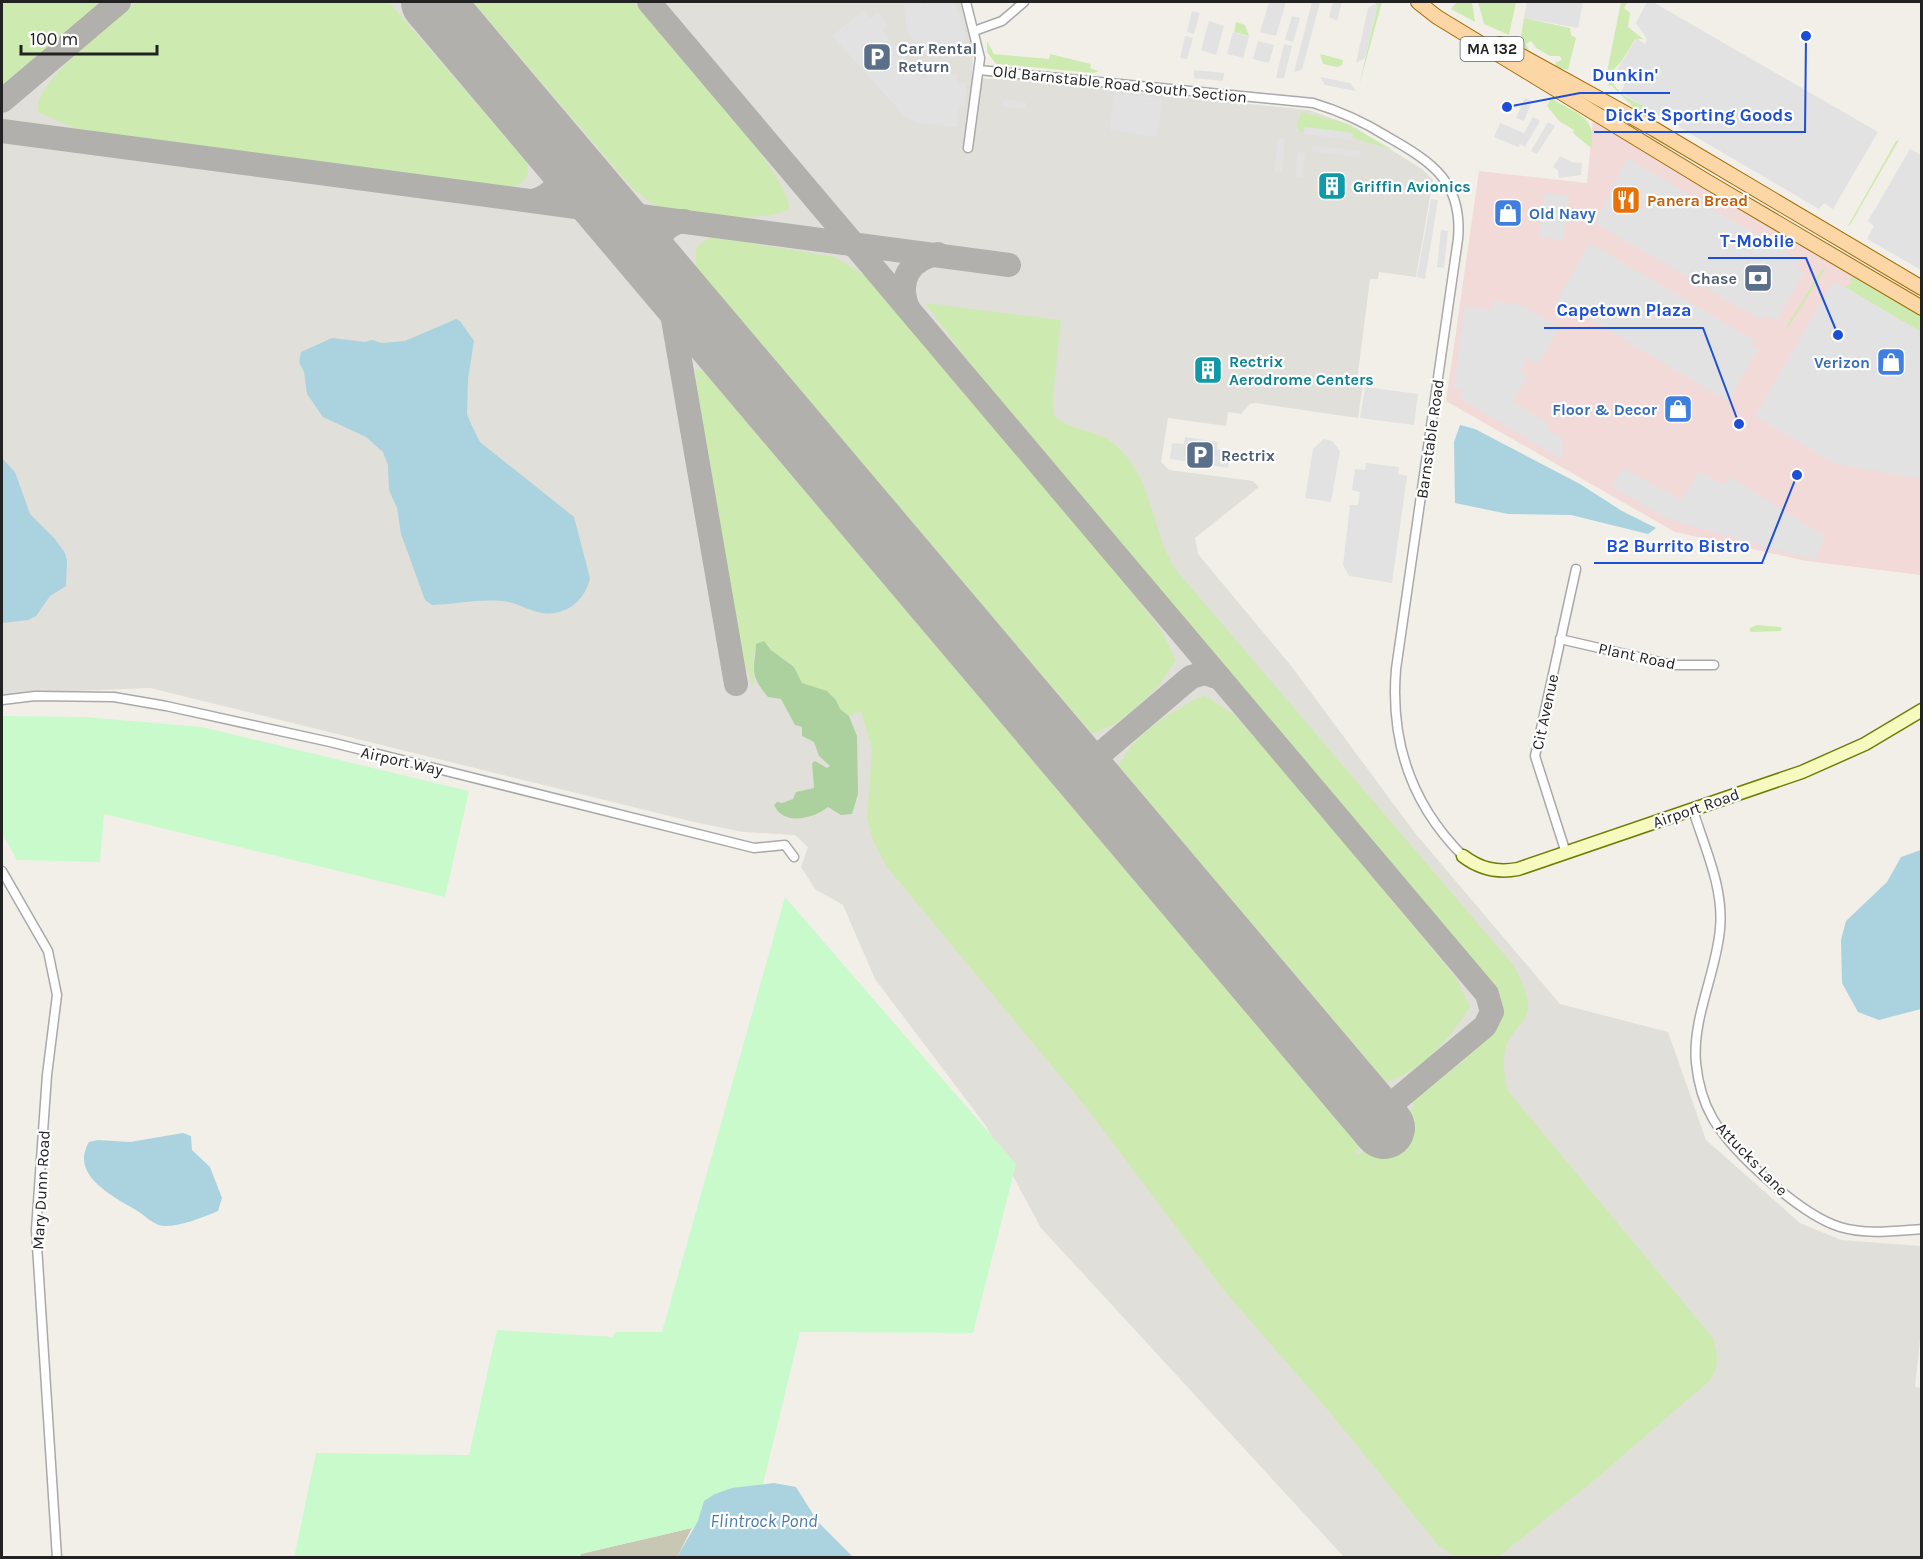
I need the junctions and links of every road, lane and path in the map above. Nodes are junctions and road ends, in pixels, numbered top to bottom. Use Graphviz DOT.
graph roads {
  1 [pos="966,2"];
  2 [pos="1024,2"];
  3 [pos="1418,2"];
  4 [pos="1425,2"];
  5 [pos="974,31"];
  6 [pos="979,70"];
  7 [pos="1294,100"];
  8 [pos="968,148"];
  9 [pos="1922,288"];
  10 [pos="1922,308"];
  11 [pos="1576,569"];
  12 [pos="1560,639"];
  13 [pos="1713,665"];
  14 [pos="2,700"];
  15 [pos="1922,710"];
  16 [pos="1693,810"];
  17 [pos="1566,853"];
  18 [pos="1463,856"];
  19 [pos="794,857"];
  20 [pos="2,871"];
  21 [pos="1922,1229"];
  22 [pos="57,1557"];
  1 -- 5 [label="street, Old Barnstable Road South Section"];
  2 -- 5 [label="street"];
  3 -- 10 [label="main road, MA 132"];
  4 -- 9 [label="main road, MA 132"];
  5 -- 6 [label="street, Old Barnstable Road South Section"];
  6 -- 7 [label="street, Old Barnstable Road South Section"];
  6 -- 8 [label="street"];
  7 -- 18 [label="street, Barnstable Road"];
  11 -- 12 [label="street, Cit Avenue"];
  12 -- 13 [label="street, Plant Road"];
  12 -- 17 [label="street, Cit Avenue"];
  14 -- 19 [label="street, Airport Way"];
  15 -- 16 [label="street, Airport Road"];
  16 -- 17 [label="street, Airport Road"];
  16 -- 21 [label="street, Attucks Lane"];
  17 -- 18 [label="street, Airport Road"];
  20 -- 22 [label="street, Mary Dunn Road"];
}
